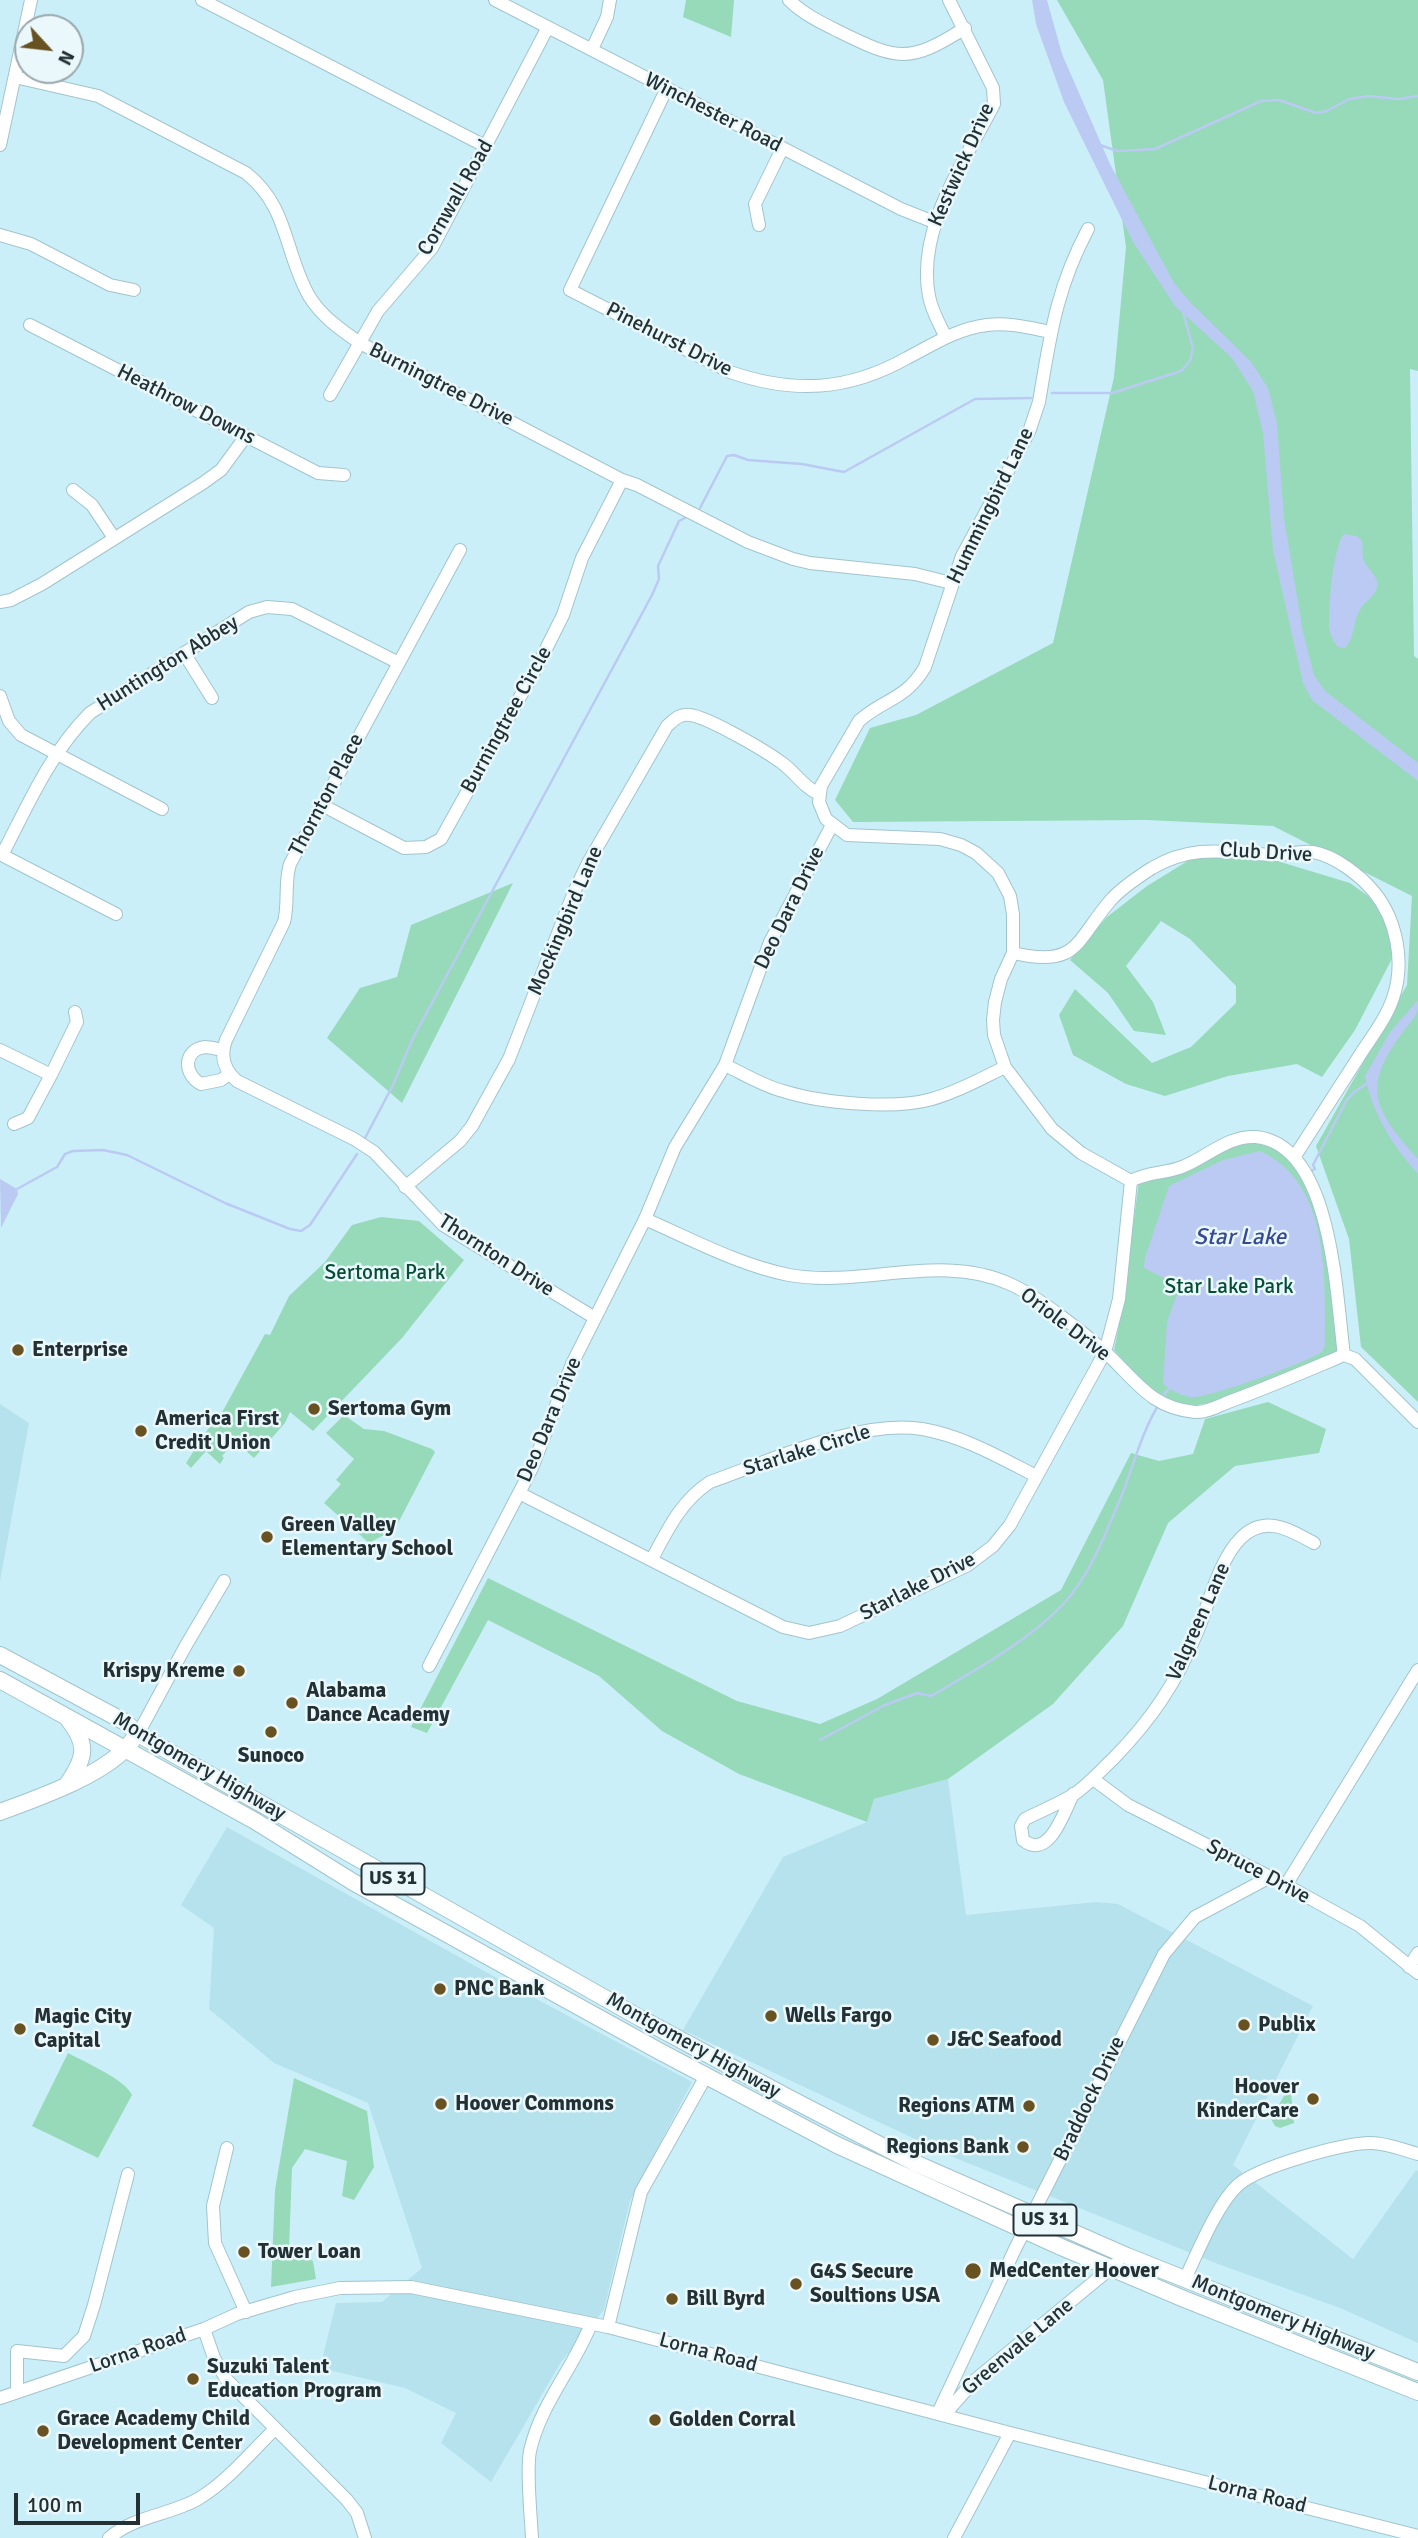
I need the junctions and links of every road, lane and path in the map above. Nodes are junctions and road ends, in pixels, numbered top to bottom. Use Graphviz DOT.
graph roads {
  1 [pos="202,0"];
  2 [pos="495,0"];
  3 [pos="610,0"];
  4 [pos="789,0"];
  5 [pos="949,0"];
  6 [pos="548,27"];
  7 [pos="965,28"];
  8 [pos="592,49"];
  9 [pos="14,82"];
  10 [pos="46,84"];
  11 [pos="667,88"];
  12 [pos="0,145"];
  13 [pos="485,146"];
  14 [pos="782,149"];
  15 [pos="934,222"];
  16 [pos="759,225"];
  17 [pos="1088,229"];
  18 [pos="0,235"];
  19 [pos="134,290"];
  20 [pos="30,325"];
  21 [pos="1051,332"];
  22 [pos="945,336"];
  23 [pos="360,343"];
  24 [pos="330,396"];
  25 [pos="246,436"];
  26 [pos="344,475"];
  27 [pos="622,480"];
  28 [pos="73,490"];
  29 [pos="114,538"];
  30 [pos="460,550"];
  31 [pos="951,583"];
  32 [pos="0,602"];
  33 [pos="184,653"];
  34 [pos="399,663"];
  35 [pos="0,696"];
  36 [pos="212,698"];
  37 [pos="56,753"];
  38 [pos="819,793"];
  39 [pos="321,805"];
  40 [pos="162,809"];
  41 [pos="832,825"];
  42 [pos="1,854"];
  43 [pos="116,914"];
  44 [pos="1013,953"];
  45 [pos="75,1012"];
  46 [pos="0,1050"];
  47 [pos="223,1050"];
  48 [pos="725,1065"];
  49 [pos="1006,1066"];
  50 [pos="229,1074"];
  51 [pos="51,1075"];
  52 [pos="14,1124"];
  53 [pos="1295,1156"];
  54 [pos="1131,1181"];
  55 [pos="405,1187"];
  56 [pos="645,1219"];
  57 [pos="595,1318"];
  58 [pos="1105,1352"];
  59 [pos="1344,1355"];
  60 [pos="1418,1422"];
  61 [pos="1035,1476"];
  62 [pos="519,1493"];
  63 [pos="1314,1543"];
  64 [pos="652,1559"];
  65 [pos="224,1581"];
  66 [pos="0,1655"];
  67 [pos="429,1666"];
  68 [pos="1418,1670"];
  69 [pos="0,1680"];
  70 [pos="64,1715"];
  71 [pos="138,1734"];
  72 [pos="127,1749"];
  73 [pos="1093,1779"];
  74 [pos="66,1785"];
  75 [pos="1073,1794"];
  76 [pos="0,1812"];
  77 [pos="1270,1877"];
  78 [pos="1286,1885"];
  79 [pos="1418,1953"];
  80 [pos="1414,1970"];
  81 [pos="706,2076"];
  82 [pos="227,2148"];
  83 [pos="1418,2154"];
  84 [pos="128,2174"];
  85 [pos="1033,2214"];
  86 [pos="1025,2231"];
  87 [pos="1127,2256"];
  88 [pos="1111,2268"];
  89 [pos="1185,2279"];
  90 [pos="246,2312"];
  91 [pos="591,2323"];
  92 [pos="608,2327"];
  93 [pos="204,2329"];
  94 [pos="960,2366"];
  95 [pos="1418,2372"];
  96 [pos="17,2392"];
  97 [pos="1418,2392"];
  98 [pos="0,2398"];
  99 [pos="941,2414"];
  100 [pos="275,2429"];
  101 [pos="1010,2433"];
  102 [pos="1418,2536"];
  103 [pos="109,2538"];
  104 [pos="365,2538"];
  105 [pos="532,2538"];
  106 [pos="954,2538"];
  1 -- 13 [label="street"];
  2 -- 6 [label="street, Winchester Road"];
  3 -- 8 [label="street"];
  4 -- 7 [label="street"];
  5 -- 7 [label="street, Kestwick Drive"];
  6 -- 8 [label="street, Winchester Road"];
  6 -- 13 [label="street, Cornwall Road"];
  7 -- 15 [label="street, Kestwick Drive"];
  8 -- 11 [label="street, Winchester Road"];
  9 -- 12 [label="street"];
  10 -- 23 [label="street, Burningtree Drive"];
  11 -- 14 [label="street, Winchester Road"];
  11 -- 22 [label="street, Pinehurst Drive"];
  13 -- 23 [label="street, Cornwall Road"];
  14 -- 15 [label="street, Winchester Road"];
  14 -- 16 [label="street"];
  15 -- 22 [label="street, Kestwick Drive"];
  17 -- 21 [label="street, Hummingbird Lane"];
  18 -- 19 [label="street"];
  20 -- 25 [label="street, Heathrow Downs"];
  21 -- 22 [label="street, Pinehurst Drive"];
  21 -- 31 [label="street, Hummingbird Lane"];
  23 -- 24 [label="street, Cornwall Road"];
  23 -- 27 [label="street, Burningtree Drive"];
  25 -- 26 [label="street, Heathrow Downs"];
  25 -- 29 [label="street"];
  27 -- 31 [label="street, Burningtree Drive"];
  27 -- 39 [label="street, Burningtree Circle"];
  28 -- 29 [label="street"];
  29 -- 32 [label="street"];
  30 -- 34 [label="street, Thornton Place"];
  31 -- 38 [label="street, Hummingbird Lane"];
  33 -- 34 [label="street, Huntington Abbey"];
  33 -- 36 [label="street"];
  33 -- 37 [label="street, Huntington Abbey"];
  34 -- 39 [label="street, Thornton Place"];
  35 -- 37 [label="street"];
  37 -- 40 [label="street"];
  37 -- 42 [label="street, Huntington Abbey"];
  38 -- 41 [label="street"];
  38 -- 55 [label="street, Mockingbird Lane"];
  39 -- 47 [label="street, Thornton Place"];
  41 -- 44 [label="street, Deo Dara Drive"];
  41 -- 48 [label="street, Deo Dara Drive"];
  42 -- 43 [label="street"];
  44 -- 49 [label="street, Deo Dara Drive"];
  44 -- 53 [label="street, Club Drive"];
  45 -- 51 [label="street"];
  46 -- 51 [label="street"];
  47 -- 50 [label="street"];
  47 -- 50 [label="street"];
  48 -- 49 [label="street"];
  48 -- 56 [label="street, Deo Dara Drive"];
  49 -- 54 [label="street, Deo Dara Drive"];
  50 -- 55 [label="street, Thornton Drive"];
  51 -- 52 [label="street"];
  53 -- 54 [label="street"];
  53 -- 59 [label="street"];
  54 -- 58 [label="street, Starlake Drive"];
  55 -- 57 [label="street, Thornton Drive"];
  56 -- 57 [label="street, Deo Dara Drive"];
  56 -- 58 [label="street, Oriole Drive"];
  57 -- 62 [label="street, Deo Dara Drive"];
  58 -- 59 [label="street, Oriole Drive"];
  58 -- 61 [label="street, Starlake Drive"];
  59 -- 60 [label="street"];
  61 -- 64 [label="street, Starlake Circle"];
  61 -- 64 [label="street, Starlake Drive"];
  62 -- 64 [label="street, Starlake Drive"];
  62 -- 67 [label="street, Deo Dara Drive"];
  63 -- 73 [label="street, Valgreen Lane"];
  65 -- 71 [label="street"];
  66 -- 71 [label="main road, Montgomery Highway / US 31"];
  68 -- 78 [label="street"];
  69 -- 70 [label="main road, Montgomery Highway / US 31"];
  70 -- 72 [label="main road, Montgomery Highway / US 31"];
  70 -- 74 [label="main road"];
  71 -- 72 [label="main road"];
  71 -- 85 [label="main road, Montgomery Highway / US 31"];
  72 -- 74 [label="main road"];
  72 -- 81 [label="main road, Montgomery Highway / US 31"];
  73 -- 75 [label="street, Valgreen Lane"];
  73 -- 77 [label="street, Spruce Drive"];
  74 -- 76 [label="main road"];
  75 -- 75 [label="street, Valgreen Lane"];
  77 -- 78 [label="street, Spruce Drive"];
  77 -- 85 [label="street, Braddock Drive"];
  78 -- 80 [label="street, Spruce Drive"];
  79 -- 80 [label="street"];
  81 -- 86 [label="main road, Montgomery Highway / US 31"];
  81 -- 92 [label="street"];
  82 -- 90 [label="street"];
  83 -- 89 [label="street"];
  84 -- 96 [label="street"];
  85 -- 86 [label="street, Braddock Drive"];
  85 -- 87 [label="main road, Montgomery Highway / US 31"];
  86 -- 88 [label="main road, Montgomery Highway / US 31"];
  86 -- 94 [label="street, Braddock Drive"];
  87 -- 88 [label="street, Greenvale Lane"];
  87 -- 89 [label="main road, Montgomery Highway / US 31"];
  88 -- 97 [label="main road, Montgomery Highway / US 31"];
  88 -- 99 [label="street, Greenvale Lane"];
  89 -- 95 [label="main road, Montgomery Highway / US 31"];
  90 -- 91 [label="street, Lorna Road"];
  90 -- 93 [label="street, Lorna Road"];
  91 -- 92 [label="street, Lorna Road"];
  91 -- 105 [label="street"];
  92 -- 99 [label="street, Lorna Road"];
  93 -- 96 [label="street, Lorna Road"];
  93 -- 100 [label="street"];
  94 -- 99 [label="street, Greenvale Lane"];
  96 -- 98 [label="street, Lorna Road"];
  99 -- 101 [label="street, Lorna Road"];
  100 -- 103 [label="street"];
  100 -- 104 [label="street"];
  101 -- 102 [label="street, Lorna Road"];
  101 -- 106 [label="street"];
}
